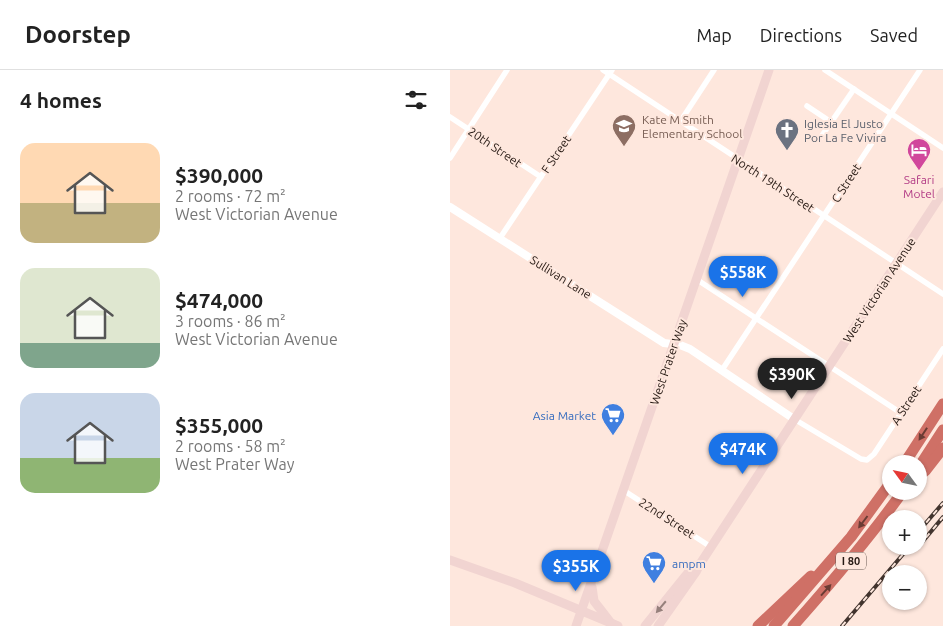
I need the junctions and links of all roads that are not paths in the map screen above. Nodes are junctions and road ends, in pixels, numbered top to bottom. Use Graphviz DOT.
graph roads {
  1 [pos="507,70"];
  2 [pos="603,70"];
  3 [pos="714,70"];
  4 [pos="769,70"];
  5 [pos="825,70"];
  6 [pos="920,70"];
  7 [pos="610,72"];
  8 [pos="854,89"];
  9 [pos="807,106"];
  10 [pos="891,114"];
  11 [pos="450,117"];
  12 [pos="680,122"];
  13 [pos="831,122"];
  14 [pos="468,129"];
  15 [pos="821,136"];
  16 [pos="943,148"];
  17 [pos="450,158"];
  18 [pos="738,160"];
  19 [pos="541,177"];
  20 [pos="943,192"];
  21 [pos="450,207"];
  22 [pos="824,216"];
  23 [pos="500,238"];
  24 [pos="896,264"];
  25 [pos="696,279"];
  26 [pos="943,294"];
  27 [pos="757,319"];
  28 [pos="674,345"];
  29 [pos="943,349"];
  30 [pos="829,366"];
  31 [pos="722,370"];
  32 [pos="943,404"];
  33 [pos="901,413"];
  34 [pos="794,419"];
  35 [pos="943,430"];
  36 [pos="943,448"];
  37 [pos="910,455"];
  38 [pos="927,455"];
  39 [pos="928,467"];
  40 [pos="623,490"];
  41 [pos="882,495"];
  42 [pos="897,500"];
  43 [pos="711,547"];
  44 [pos="831,562"];
  45 [pos="451,563"];
  46 [pos="700,564"];
  47 [pos="592,581"];
  48 [pos="582,610"];
  49 [pos="664,622"];
  50 [pos="615,625"];
  51 [pos="576,626"];
  52 [pos="645,626"];
  53 [pos="658,626"];
  54 [pos="758,626"];
  55 [pos="774,626"];
  56 [pos="793,626"];
  1 -- 14 [label="street"];
  2 -- 7 [label="street, North 19th Street"];
  3 -- 12 [label="street"];
  4 -- 18 [label="main road, West Prater Way"];
  5 -- 8 [label="street"];
  6 -- 10 [label="street, C Street"];
  7 -- 12 [label="street, North 19th Street"];
  7 -- 19 [label="street, F Street"];
  8 -- 10 [label="street"];
  8 -- 13 [label="street"];
  9 -- 13 [label="street"];
  10 -- 16 [label="street"];
  10 -- 22 [label="street, C Street"];
  11 -- 14 [label="street, 20th Street"];
  12 -- 18 [label="street, North 19th Street"];
  13 -- 15 [label="street"];
  14 -- 17 [label="street"];
  14 -- 19 [label="street, 20th Street"];
  18 -- 22 [label="street, North 19th Street"];
  18 -- 25 [label="main road, West Prater Way"];
  19 -- 23 [label="street, F Street"];
  20 -- 24 [label="main road, West Victorian Avenue"];
  21 -- 23 [label="street, Sullivan Lane"];
  22 -- 24 [label="street, North 19th Street"];
  22 -- 27 [label="street, C Street"];
  23 -- 28 [label="street, Sullivan Lane"];
  24 -- 26 [label="street, North 19th Street"];
  24 -- 30 [label="main road, West Victorian Avenue"];
  25 -- 27 [label="street"];
  25 -- 28 [label="main road, West Prater Way"];
  27 -- 30 [label="street"];
  27 -- 31 [label="street, C Street"];
  28 -- 31 [label="street, Sullivan Lane"];
  28 -- 40 [label="main road, West Prater Way"];
  29 -- 33 [label="street, A Street"];
  30 -- 33 [label="street"];
  30 -- 34 [label="main road, West Victorian Avenue"];
  31 -- 34 [label="street, Sullivan Lane"];
  32 -- 37 [label="highway, one-way"];
  33 -- 34 [label="street, A Street"];
  34 -- 43 [label="main road, West Victorian Avenue"];
  35 -- 38 [label="highway"];
  36 -- 39 [label="highway"];
  40 -- 43 [label="street, 22nd Street"];
  40 -- 47 [label="main road, West Prater Way"];
  41 -- 44 [label="highway, I 80, one-way"];
  56 -- 42 [label="highway, I 80, one-way"];
  43 -- 46 [label="main road, West Victorian Avenue"];
  44 -- 54 [label="highway"];
  44 -- 55 [label="highway, I 80"];
  45 -- 48 [label="main road"];
  46 -- 49 [label="main road, West Victorian Avenue"];
  46 -- 52 [label="main road, West Victorian Avenue, one-way"];
  47 -- 48 [label="main road, West Prater Way"];
  47 -- 50 [label="main road"];
  48 -- 50 [label="main road"];
  48 -- 51 [label="main road, West Prater Way"];
  49 -- 53 [label="main road, West Victorian Avenue"];
}
